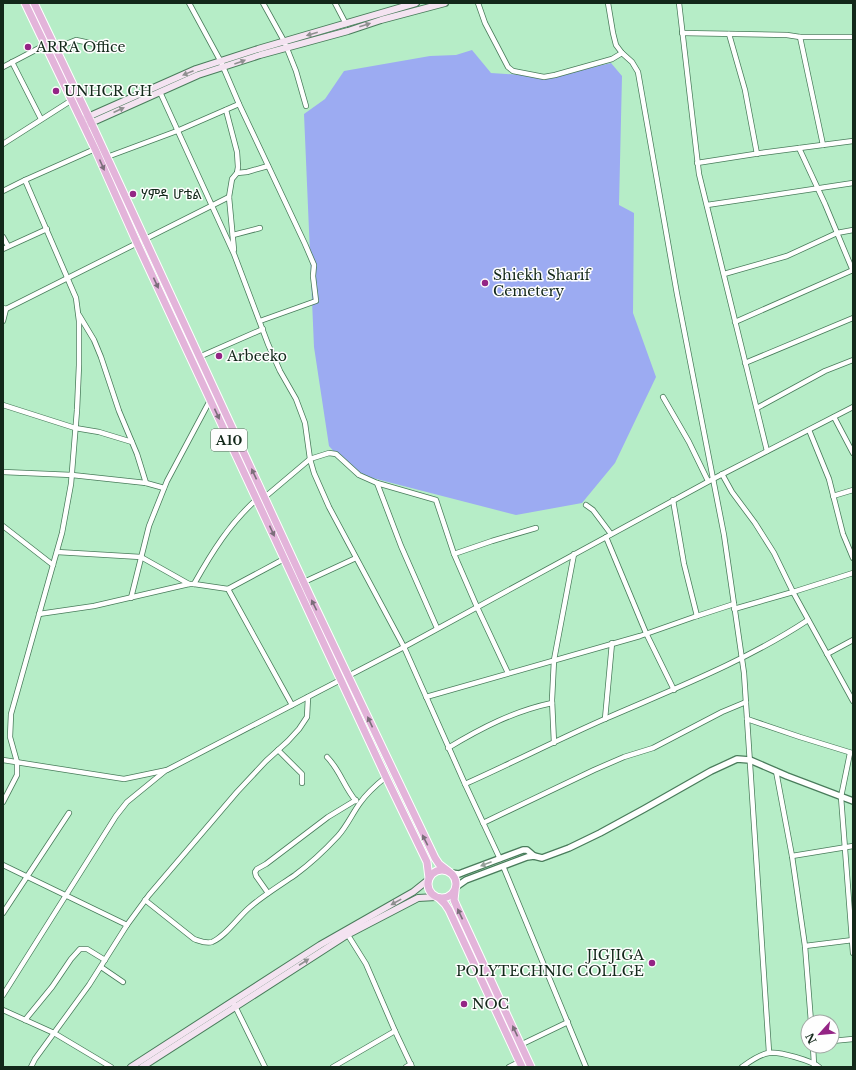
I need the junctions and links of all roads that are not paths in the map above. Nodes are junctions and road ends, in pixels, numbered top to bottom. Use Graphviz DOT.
graph roads {
  1 [pos="26,3"];
  2 [pos="34,3"];
  3 [pos="189,3"];
  4 [pos="263,3"];
  5 [pos="335,3"];
  6 [pos="416,3"];
  7 [pos="445,3"];
  8 [pos="478,3"];
  9 [pos="608,3"];
  10 [pos="679,3"];
  11 [pos="346,24"];
  12 [pos="682,33"];
  13 [pos="729,34"];
  14 [pos="800,37"];
  15 [pos="853,37"];
  16 [pos="98,44"];
  17 [pos="285,44"];
  18 [pos="46,45"];
  19 [pos="56,48"];
  20 [pos="622,53"];
  21 [pos="12,62"];
  22 [pos="220,62"];
  23 [pos="3,67"];
  24 [pos="223,68"];
  25 [pos="160,92"];
  26 [pos="72,100"];
  27 [pos="238,104"];
  28 [pos="306,106"];
  29 [pos="226,110"];
  30 [pos="41,119"];
  31 [pos="90,119"];
  32 [pos="82,123"];
  33 [pos="177,131"];
  34 [pos="853,141"];
  35 [pos="3,144"];
  36 [pos="823,145"];
  37 [pos="799,148"];
  38 [pos="95,149"];
  39 [pos="757,154"];
  40 [pos="107,157"];
  41 [pos="697,163"];
  42 [pos="268,166"];
  43 [pos="236,173"];
  44 [pos="25,180"];
  45 [pos="853,183"];
  46 [pos="817,188"];
  47 [pos="3,191"];
  48 [pos="229,197"];
  49 [pos="212,204"];
  50 [pos="707,205"];
  51 [pos="260,228"];
  52 [pos="47,229"];
  53 [pos="853,230"];
  54 [pos="837,232"];
  55 [pos="233,235"];
  56 [pos="3,237"];
  57 [pos="144,239"];
  58 [pos="137,243"];
  59 [pos="5,248"];
  60 [pos="234,254"];
  61 [pos="853,270"];
  62 [pos="724,274"];
  63 [pos="68,278"];
  64 [pos="4,309"];
  65 [pos="78,313"];
  66 [pos="853,318"];
  67 [pos="3,321"];
  68 [pos="260,321"];
  69 [pos="735,322"];
  70 [pos="263,329"];
  71 [pos="199,357"];
  72 [pos="853,360"];
  73 [pos="745,363"];
  74 [pos="215,392"];
  75 [pos="663,397"];
  76 [pos="210,399"];
  77 [pos="3,405"];
  78 [pos="853,407"];
  79 [pos="757,408"];
  80 [pos="834,417"];
  81 [pos="76,428"];
  82 [pos="809,430"];
  83 [pos="132,442"];
  84 [pos="767,451"];
  85 [pos="853,453"];
  86 [pos="310,459"];
  87 [pos="3,472"];
  88 [pos="722,474"];
  89 [pos="72,475"];
  90 [pos="713,478"];
  91 [pos="708,481"];
  92 [pos="146,483"];
  93 [pos="377,483"];
  94 [pos="164,488"];
  95 [pos="853,490"];
  96 [pos="833,496"];
  97 [pos="265,497"];
  98 [pos="257,499"];
  99 [pos="673,500"];
  100 [pos="586,505"];
  101 [pos="3,526"];
  102 [pos="536,528"];
  103 [pos="608,536"];
  104 [pos="57,552"];
  105 [pos="454,554"];
  106 [pos="574,554"];
  107 [pos="141,557"];
  108 [pos="356,558"];
  109 [pos="853,558"];
  110 [pos="284,559"];
  111 [pos="53,565"];
  112 [pos="853,573"];
  113 [pos="304,582"];
  114 [pos="191,584"];
  115 [pos="228,589"];
  116 [pos="793,592"];
  117 [pos="131,598"];
  118 [pos="477,607"];
  119 [pos="734,607"];
  120 [pos="39,614"];
  121 [pos="697,616"];
  122 [pos="808,620"];
  123 [pos="438,628"];
  124 [pos="646,633"];
  125 [pos="853,640"];
  126 [pos="612,643"];
  127 [pos="404,647"];
  128 [pos="827,654"];
  129 [pos="742,658"];
  130 [pos="554,660"];
  131 [pos="508,673"];
  132 [pos="348,674"];
  133 [pos="341,679"];
  134 [pos="674,690"];
  135 [pos="308,697"];
  136 [pos="426,698"];
  137 [pos="853,701"];
  138 [pos="746,702"];
  139 [pos="552,704"];
  140 [pos="292,705"];
  141 [pos="605,719"];
  142 [pos="747,719"];
  143 [pos="554,743"];
  144 [pos="448,748"];
  145 [pos="278,750"];
  146 [pos="852,753"];
  147 [pos="327,757"];
  148 [pos="3,760"];
  149 [pos="750,760"];
  150 [pos="17,762"];
  151 [pos="167,770"];
  152 [pos="776,771"];
  153 [pos="386,777"];
  154 [pos="302,783"];
  155 [pos="464,784"];
  156 [pos="841,797"];
  157 [pos="853,801"];
  158 [pos="3,802"];
  159 [pos="357,802"];
  160 [pos="69,813"];
  161 [pos="483,823"];
  162 [pos="853,846"];
  163 [pos="845,847"];
  164 [pos="534,856"];
  165 [pos="792,856"];
  166 [pos="500,859"];
  167 [pos="3,865"];
  168 [pos="503,866"];
  169 [pos="450,872"];
  170 [pos="26,876"];
  171 [pos="428,879"];
  172 [pos="455,889"];
  173 [pos="268,893"];
  174 [pos="65,895"];
  175 [pos="437,898"];
  176 [pos="145,900"];
  177 [pos="3,913"];
  178 [pos="127,925"];
  179 [pos="346,933"];
  180 [pos="852,940"];
  181 [pos="806,946"];
  182 [pos="853,953"];
  183 [pos="105,960"];
  184 [pos="101,967"];
  185 [pos="123,982"];
  186 [pos="3,995"];
  187 [pos="234,1005"];
  188 [pos="3,1010"];
  189 [pos="810,1014"];
  190 [pos="25,1020"];
  191 [pos="568,1022"];
  192 [pos="395,1031"];
  193 [pos="54,1033"];
  194 [pos="853,1039"];
  195 [pos="840,1040"];
  196 [pos="521,1045"];
  197 [pos="514,1048"];
  198 [pos="769,1052"];
  199 [pos="813,1054"];
  200 [pos="523,1062"];
  201 [pos="411,1065"];
  202 [pos="814,1066"];
  203 [pos="31,1067"];
  204 [pos="110,1067"];
  205 [pos="131,1067"];
  206 [pos="142,1067"];
  207 [pos="265,1067"];
  208 [pos="333,1067"];
  209 [pos="406,1067"];
  210 [pos="509,1067"];
  211 [pos="531,1067"];
  212 [pos="586,1067"];
  213 [pos="742,1067"];
  214 [pos="820,1067"];
  1 -- 18 [label="highway, A10"];
  2 -- 19 [label="highway, A10"];
  3 -- 22 [label="street"];
  4 -- 17 [label="street"];
  5 -- 11 [label="street"];
  6 -- 11 [label="main road"];
  17 -- 7 [label="main road, one-way"];
  8 -- 20 [label="street"];
  9 -- 20 [label="street"];
  10 -- 12 [label="street"];
  11 -- 17 [label="main road, one-way"];
  12 -- 13 [label="street"];
  12 -- 41 [label="street"];
  13 -- 14 [label="street"];
  13 -- 39 [label="street"];
  14 -- 15 [label="street"];
  14 -- 36 [label="street"];
  16 -- 19 [label="street"];
  17 -- 22 [label="main road"];
  24 -- 17 [label="main road, one-way"];
  17 -- 28 [label="street"];
  18 -- 21 [label="street"];
  18 -- 26 [label="highway, A10"];
  19 -- 31 [label="highway, A10"];
  20 -- 90 [label="street"];
  21 -- 23 [label="street"];
  21 -- 30 [label="street"];
  22 -- 24 [label="street"];
  22 -- 31 [label="main road, one-way"];
  24 -- 25 [label="main road"];
  24 -- 27 [label="street"];
  31 -- 25 [label="main road, one-way"];
  25 -- 33 [label="street"];
  26 -- 30 [label="street"];
  26 -- 32 [label="highway, A10"];
  27 -- 29 [label="street"];
  27 -- 42 [label="street"];
  29 -- 33 [label="street"];
  29 -- 43 [label="street"];
  30 -- 35 [label="street"];
  31 -- 32 [label="main road"];
  31 -- 40 [label="highway, A10"];
  32 -- 38 [label="highway, A10"];
  33 -- 40 [label="street"];
  33 -- 49 [label="street"];
  34 -- 36 [label="street"];
  36 -- 37 [label="street"];
  37 -- 39 [label="street"];
  37 -- 46 [label="street"];
  38 -- 44 [label="street"];
  38 -- 58 [label="highway, A10, one-way"];
  39 -- 41 [label="street"];
  40 -- 57 [label="highway, A10"];
  41 -- 50 [label="street"];
  42 -- 43 [label="street"];
  42 -- 68 [label="street"];
  43 -- 48 [label="street"];
  44 -- 47 [label="street"];
  44 -- 52 [label="street"];
  45 -- 46 [label="street"];
  46 -- 50 [label="street"];
  46 -- 54 [label="street"];
  48 -- 49 [label="street"];
  48 -- 55 [label="street"];
  49 -- 57 [label="street"];
  49 -- 60 [label="street"];
  50 -- 62 [label="street"];
  51 -- 55 [label="street"];
  52 -- 59 [label="street"];
  52 -- 63 [label="street"];
  53 -- 54 [label="street"];
  54 -- 61 [label="street"];
  54 -- 62 [label="street"];
  55 -- 60 [label="street"];
  56 -- 59 [label="street"];
  57 -- 58 [label="street"];
  57 -- 71 [label="highway, A10"];
  58 -- 63 [label="street"];
  58 -- 76 [label="highway, A10, one-way"];
  60 -- 68 [label="street"];
  61 -- 69 [label="street"];
  62 -- 69 [label="street"];
  63 -- 64 [label="street"];
  63 -- 65 [label="street"];
  64 -- 67 [label="street"];
  65 -- 81 [label="street"];
  65 -- 83 [label="street"];
  66 -- 73 [label="street"];
  68 -- 70 [label="street"];
  69 -- 73 [label="street"];
  70 -- 71 [label="street"];
  70 -- 86 [label="street"];
  71 -- 74 [label="highway, A10"];
  72 -- 79 [label="street"];
  73 -- 79 [label="street"];
  74 -- 76 [label="street"];
  97 -- 74 [label="highway, A10, one-way"];
  75 -- 91 [label="street"];
  76 -- 94 [label="street"];
  76 -- 98 [label="highway, A10, one-way"];
  77 -- 81 [label="street"];
  78 -- 80 [label="street"];
  79 -- 84 [label="street"];
  80 -- 82 [label="street"];
  80 -- 85 [label="street"];
  81 -- 83 [label="street"];
  81 -- 89 [label="street"];
  82 -- 84 [label="street"];
  82 -- 96 [label="street"];
  83 -- 92 [label="street"];
  84 -- 88 [label="street"];
  86 -- 93 [label="street"];
  86 -- 97 [label="street"];
  86 -- 108 [label="street"];
  87 -- 89 [label="street"];
  88 -- 90 [label="street"];
  88 -- 116 [label="street"];
  89 -- 92 [label="street"];
  89 -- 104 [label="street"];
  90 -- 91 [label="street"];
  90 -- 119 [label="street"];
  91 -- 99 [label="street"];
  92 -- 94 [label="street"];
  93 -- 105 [label="street"];
  93 -- 123 [label="street"];
  94 -- 107 [label="street"];
  95 -- 96 [label="street"];
  96 -- 109 [label="street"];
  97 -- 113 [label="highway, A10"];
  98 -- 110 [label="highway, A10, one-way"];
  98 -- 114 [label="street"];
  99 -- 103 [label="street"];
  99 -- 121 [label="street"];
  100 -- 103 [label="street"];
  101 -- 111 [label="street"];
  102 -- 105 [label="street"];
  103 -- 106 [label="street"];
  103 -- 124 [label="street"];
  104 -- 107 [label="street"];
  104 -- 111 [label="street"];
  105 -- 118 [label="street"];
  106 -- 118 [label="street"];
  106 -- 130 [label="street"];
  107 -- 114 [label="street"];
  107 -- 117 [label="street"];
  108 -- 113 [label="street"];
  108 -- 127 [label="street"];
  110 -- 115 [label="street"];
  110 -- 133 [label="highway, A10"];
  111 -- 120 [label="street"];
  112 -- 116 [label="street"];
  132 -- 113 [label="highway, A10, one-way"];
  114 -- 115 [label="street"];
  114 -- 117 [label="street"];
  115 -- 140 [label="street"];
  116 -- 119 [label="street"];
  116 -- 122 [label="street"];
  117 -- 120 [label="street"];
  118 -- 123 [label="street"];
  118 -- 131 [label="street"];
  119 -- 121 [label="street"];
  119 -- 129 [label="street"];
  120 -- 150 [label="street"];
  121 -- 124 [label="street"];
  122 -- 128 [label="street"];
  122 -- 129 [label="street"];
  123 -- 127 [label="street"];
  124 -- 126 [label="street"];
  124 -- 134 [label="street"];
  125 -- 128 [label="street"];
  126 -- 130 [label="street"];
  126 -- 141 [label="street"];
  127 -- 132 [label="street"];
  127 -- 136 [label="street"];
  128 -- 137 [label="street"];
  129 -- 134 [label="street"];
  129 -- 138 [label="street"];
  130 -- 131 [label="street"];
  130 -- 139 [label="street"];
  131 -- 136 [label="street"];
  132 -- 133 [label="street"];
  169 -- 132 [label="highway, A10, one-way"];
  133 -- 135 [label="street"];
  133 -- 153 [label="highway, A10"];
  134 -- 141 [label="street"];
  135 -- 140 [label="street"];
  135 -- 145 [label="street"];
  136 -- 144 [label="street"];
  138 -- 142 [label="street"];
  138 -- 161 [label="street"];
  139 -- 143 [label="street"];
  139 -- 144 [label="street"];
  140 -- 151 [label="street"];
  141 -- 143 [label="street"];
  142 -- 146 [label="street"];
  142 -- 149 [label="street"];
  143 -- 155 [label="street"];
  144 -- 155 [label="street"];
  145 -- 154 [label="street"];
  145 -- 176 [label="street"];
  146 -- 156 [label="street"];
  147 -- 159 [label="street"];
  148 -- 150 [label="street"];
  149 -- 152 [label="street"];
  149 -- 164 [label="street"];
  149 -- 198 [label="street"];
  150 -- 151 [label="street"];
  150 -- 158 [label="street"];
  151 -- 174 [label="street"];
  152 -- 156 [label="street"];
  152 -- 165 [label="street"];
  153 -- 159 [label="street"];
  153 -- 171 [label="highway, A10"];
  155 -- 161 [label="street"];
  156 -- 157 [label="street"];
  156 -- 163 [label="street"];
  159 -- 173 [label="street"];
  159 -- 173 [label="street"];
  160 -- 170 [label="street"];
  161 -- 166 [label="street"];
  162 -- 163 [label="street"];
  163 -- 165 [label="street"];
  163 -- 180 [label="street"];
  164 -- 166 [label="street"];
  164 -- 168 [label="street"];
  165 -- 181 [label="street"];
  166 -- 169 [label="street, one-way"];
  167 -- 170 [label="street"];
  168 -- 172 [label="street"];
  168 -- 191 [label="street"];
  169 -- 171 [label="highway"];
  169 -- 172 [label="highway, A10"];
  170 -- 174 [label="street"];
  170 -- 177 [label="street"];
  171 -- 175 [label="highway, A10"];
  171 -- 179 [label="main road, one-way"];
  172 -- 175 [label="highway"];
  196 -- 172 [label="highway, A10, one-way"];
  173 -- 176 [label="street"];
  174 -- 178 [label="street"];
  174 -- 186 [label="street"];
  175 -- 179 [label="main road"];
  175 -- 197 [label="highway, A10"];
  176 -- 178 [label="street"];
  178 -- 183 [label="street"];
  179 -- 187 [label="main road"];
  179 -- 192 [label="street"];
  180 -- 181 [label="street"];
  180 -- 182 [label="street"];
  181 -- 189 [label="street"];
  183 -- 184 [label="street"];
  183 -- 190 [label="street"];
  184 -- 185 [label="street"];
  184 -- 193 [label="street"];
  187 -- 205 [label="main road"];
  187 -- 206 [label="main road"];
  187 -- 207 [label="street"];
  188 -- 190 [label="street"];
  190 -- 193 [label="street"];
  191 -- 196 [label="street"];
  191 -- 212 [label="street"];
  192 -- 201 [label="street"];
  192 -- 208 [label="street"];
  193 -- 203 [label="street"];
  193 -- 204 [label="street"];
  194 -- 195 [label="street"];
  196 -- 197 [label="street"];
  196 -- 200 [label="highway, A10"];
  197 -- 200 [label="highway, A10"];
  198 -- 202 [label="street"];
  198 -- 213 [label="street"];
  199 -- 202 [label="street"];
  200 -- 210 [label="street"];
  200 -- 211 [label="highway, A10"];
  201 -- 209 [label="street"];
  202 -- 214 [label="street"];
}
